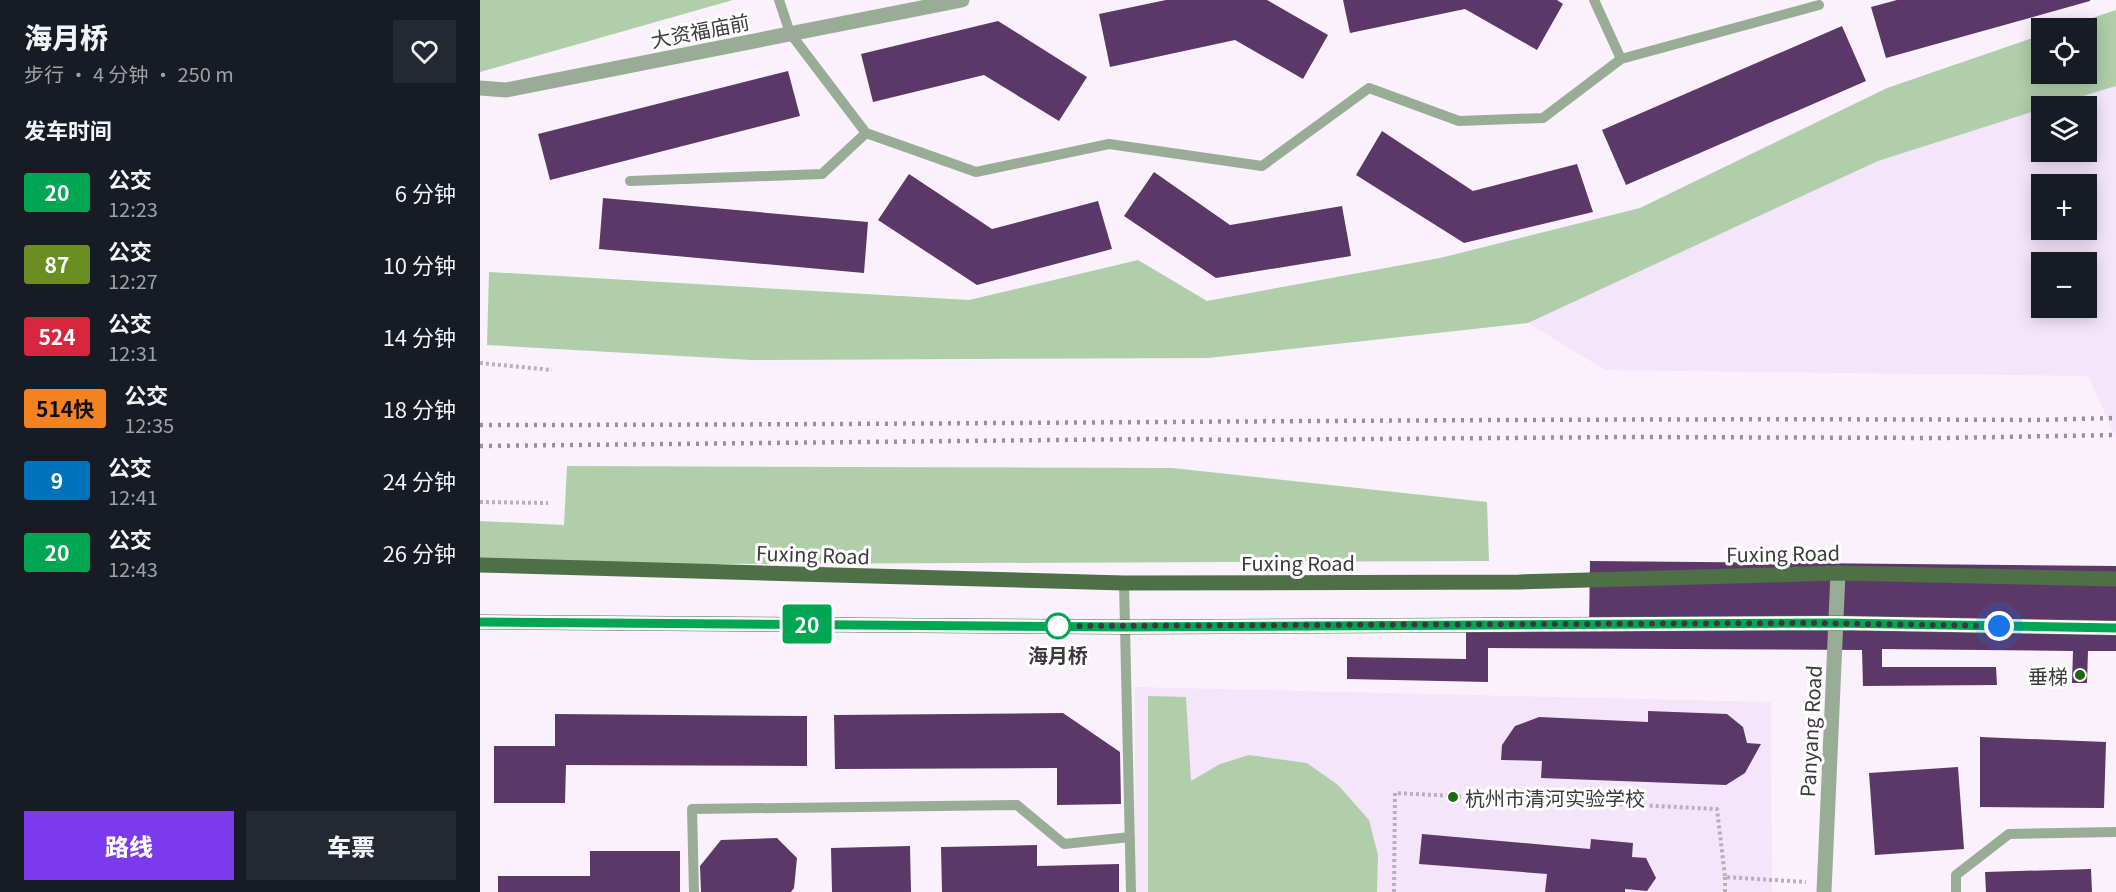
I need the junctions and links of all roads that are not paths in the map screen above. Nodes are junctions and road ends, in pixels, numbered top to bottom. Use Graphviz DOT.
graph roads {
  1 [pos="779,0"];
  2 [pos="962,0"];
  3 [pos="1594,0"];
  4 [pos="1819,5"];
  5 [pos="790,33"];
  6 [pos="1621,59"];
  7 [pos="480,88"];
  8 [pos="866,133"];
  9 [pos="630,181"];
  10 [pos="480,565"];
  11 [pos="1838,573"];
  12 [pos="2116,579"];
  13 [pos="1124,583"];
  14 [pos="480,622"];
  15 [pos="1836,623"];
  16 [pos="1125,627"];
  17 [pos="2116,628"];
  18 [pos="2116,832"];
  19 [pos="1130,837"];
  20 [pos="1824,888"];
  21 [pos="694,892"];
  22 [pos="1131,892"];
  23 [pos="1956,892"];
  1 -- 5 [label="lane"];
  2 -- 5 [label="street, 大资福庙前"];
  3 -- 6 [label="lane"];
  4 -- 6 [label="lane"];
  5 -- 7 [label="street, 大资福庙前"];
  5 -- 8 [label="lane"];
  6 -- 8 [label="lane"];
  8 -- 9 [label="lane"];
  10 -- 13 [label="main road, Fuxing Road"];
  11 -- 12 [label="main road, Fuxing Road"];
  11 -- 13 [label="main road, Fuxing Road"];
  11 -- 15 [label="street, Panyang Road"];
  13 -- 16 [label="lane"];
  14 -- 16 [label="main road"];
  15 -- 16 [label="main road"];
  15 -- 17 [label="main road"];
  15 -- 20 [label="street, Panyang Road"];
  16 -- 19 [label="lane"];
  18 -- 23 [label="lane"];
  19 -- 21 [label="lane"];
  19 -- 22 [label="lane"];
}
